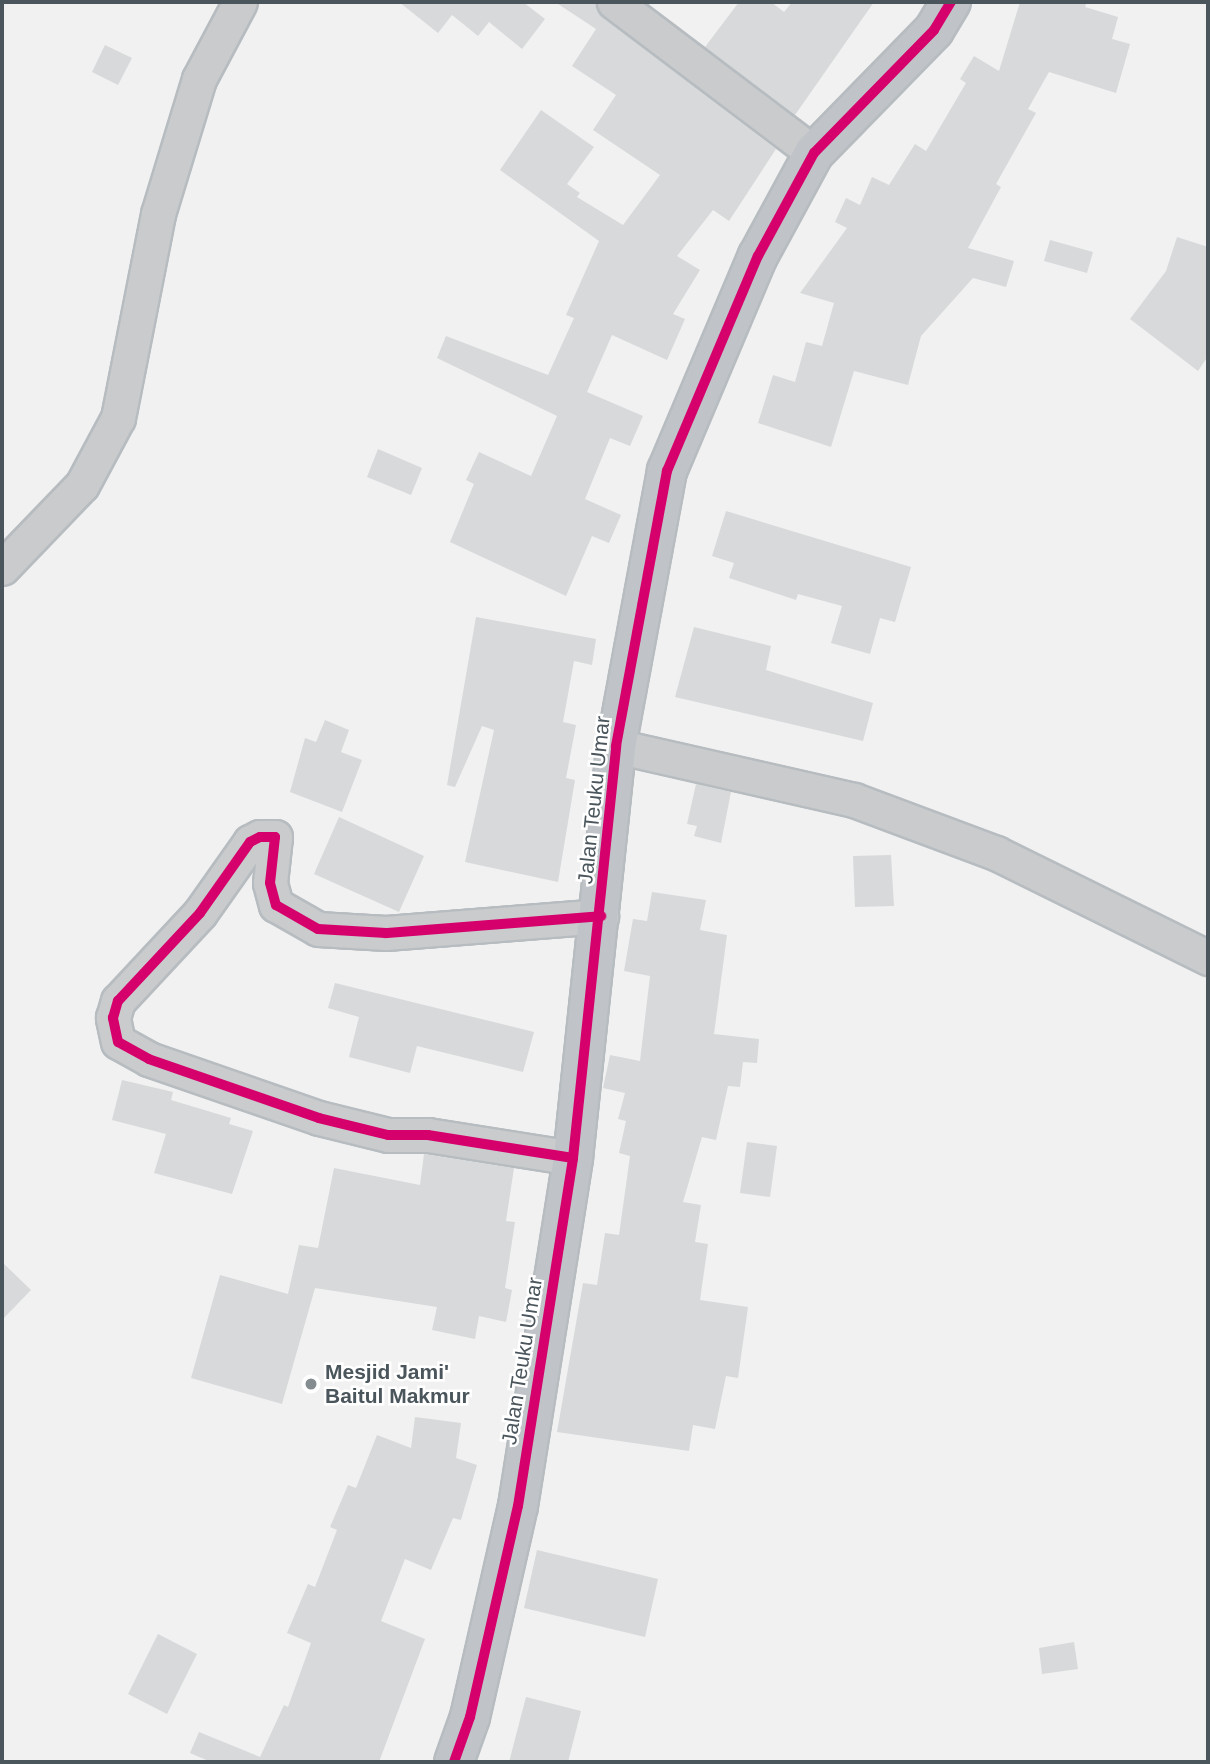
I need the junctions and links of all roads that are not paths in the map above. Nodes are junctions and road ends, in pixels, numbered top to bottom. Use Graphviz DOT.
graph roads {
  1 [pos="240,2"];
  2 [pos="614,2"];
  3 [pos="951,2"];
  4 [pos="814,153"];
  5 [pos="2,568"];
  6 [pos="616,746"];
  7 [pos="601,916"];
  8 [pos="1208,958"];
  9 [pos="573,1158"];
  10 [pos="454,1762"];
  1 -- 5 [label="street"];
  2 -- 4 [label="street"];
  3 -- 4 [label="highway, Jalan Teuku Umar"];
  4 -- 6 [label="highway, Jalan Teuku Umar"];
  6 -- 7 [label="highway, Jalan Teuku Umar"];
  6 -- 8 [label="street"];
  7 -- 9 [label="highway, Jalan Teuku Umar"];
  7 -- 9 [label="street"];
  9 -- 10 [label="highway, Jalan Teuku Umar"];
}
